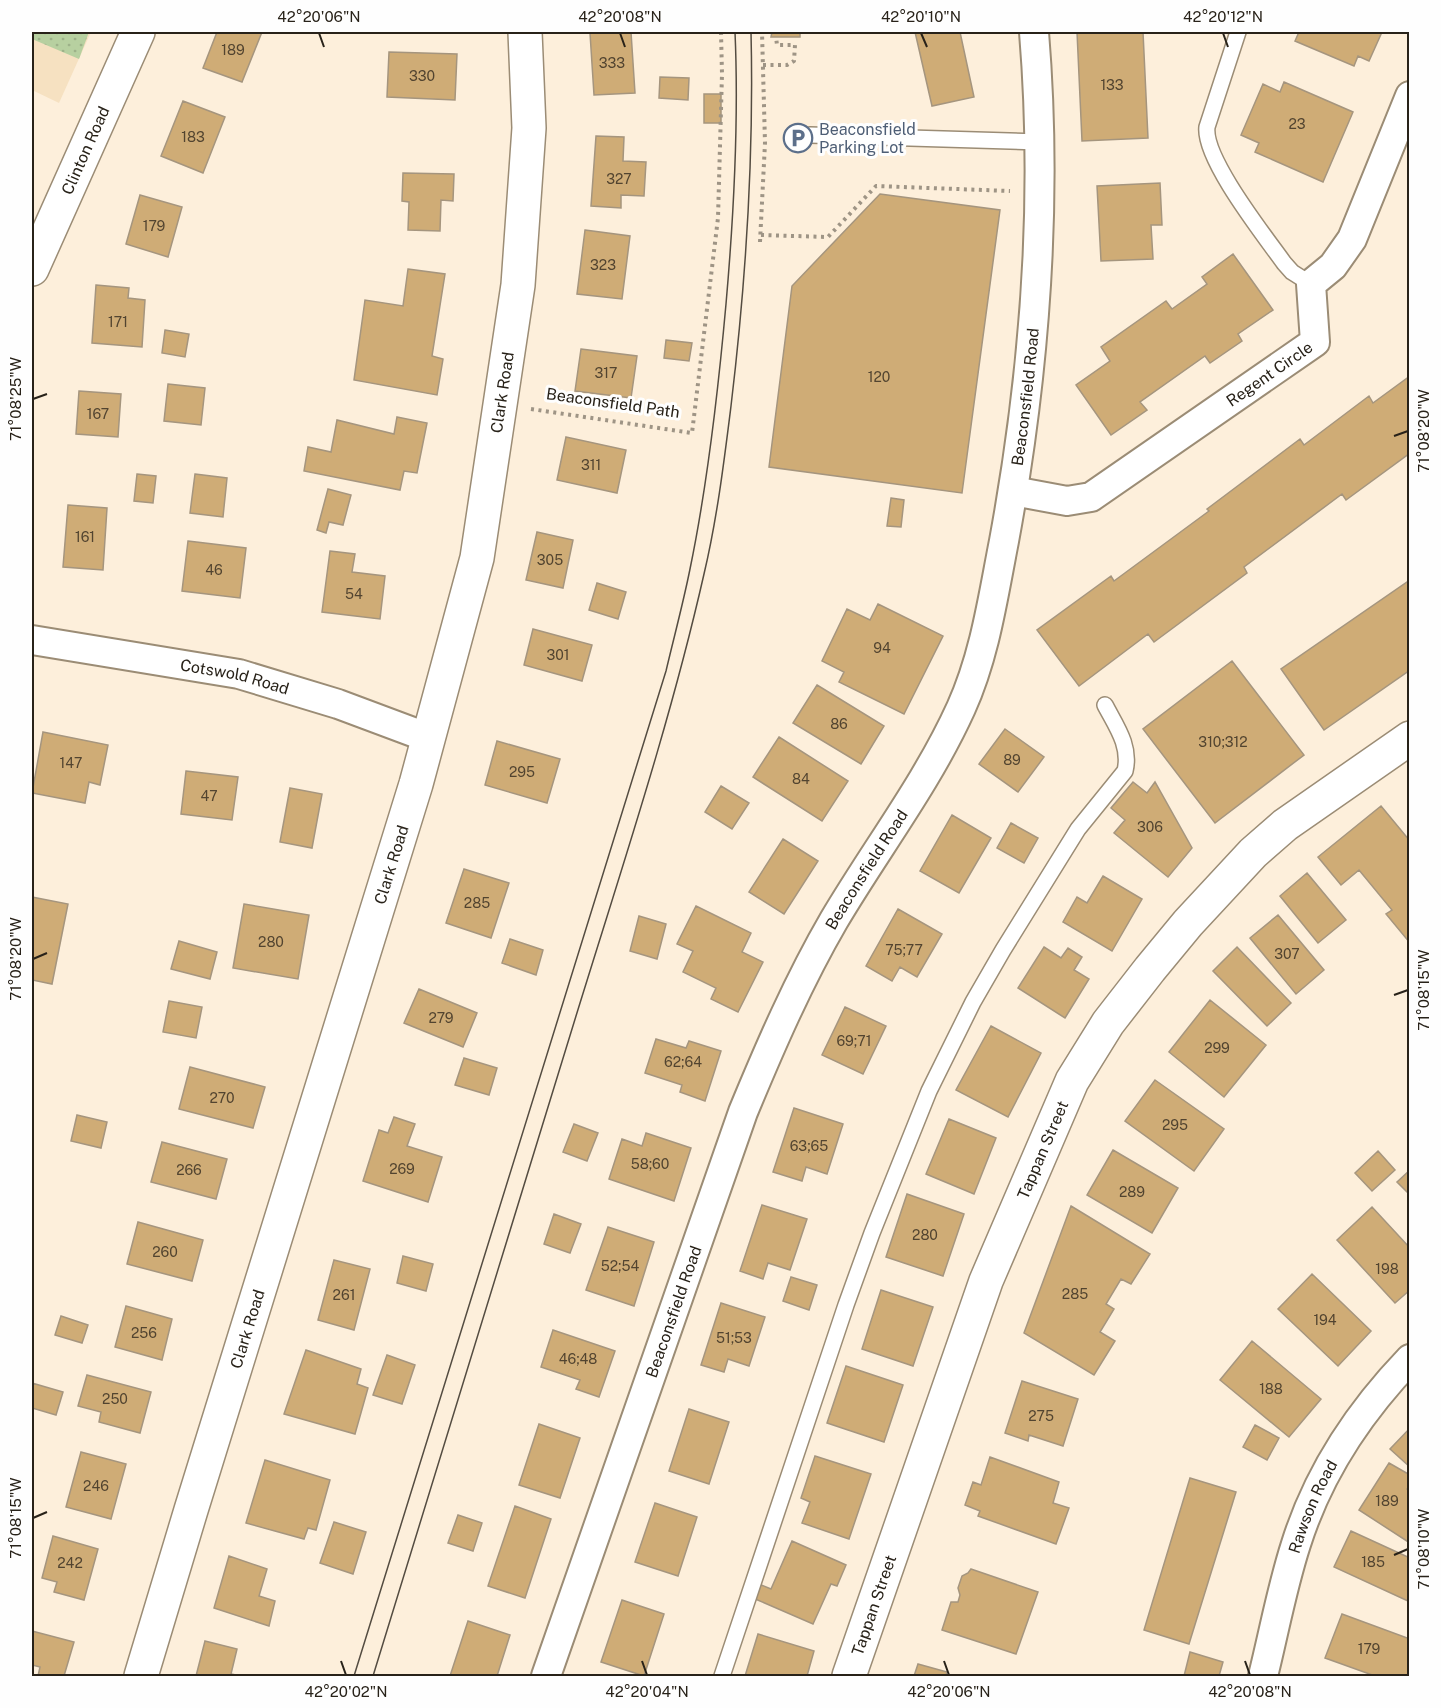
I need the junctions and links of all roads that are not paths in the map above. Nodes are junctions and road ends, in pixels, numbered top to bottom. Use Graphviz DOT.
graph roads {
  1 [pos="138,32"];
  2 [pos="525,32"];
  3 [pos="1034,32"];
  4 [pos="1238,32"];
  5 [pos="1410,96"];
  6 [pos="810,135"];
  7 [pos="1040,142"];
  8 [pos="32,269"];
  9 [pos="1311,284"];
  10 [pos="1013,491"];
  11 [pos="32,640"];
  12 [pos="1106,705"];
  13 [pos="429,738"];
  14 [pos="1410,738"];
  15 [pos="1410,1359"];
  16 [pos="141,1677"];
  17 [pos="546,1677"];
  18 [pos="722,1677"];
  19 [pos="849,1677"];
  20 [pos="1263,1677"];
  1 -- 8 [label="street, Clinton Road"];
  2 -- 13 [label="street, Clark Road"];
  3 -- 7 [label="street, Beaconsfield Road"];
  4 -- 9 [label="lane"];
  5 -- 9 [label="street"];
  6 -- 7 [label="lane"];
  7 -- 10 [label="street, Beaconsfield Road"];
  9 -- 10 [label="street, Regent Circle"];
  10 -- 17 [label="street, Beaconsfield Road"];
  11 -- 13 [label="street, Cotswold Road"];
  12 -- 18 [label="lane"];
  13 -- 16 [label="street, Clark Road"];
  14 -- 19 [label="street, Tappan Street"];
  15 -- 20 [label="street, Rawson Road"];
}
